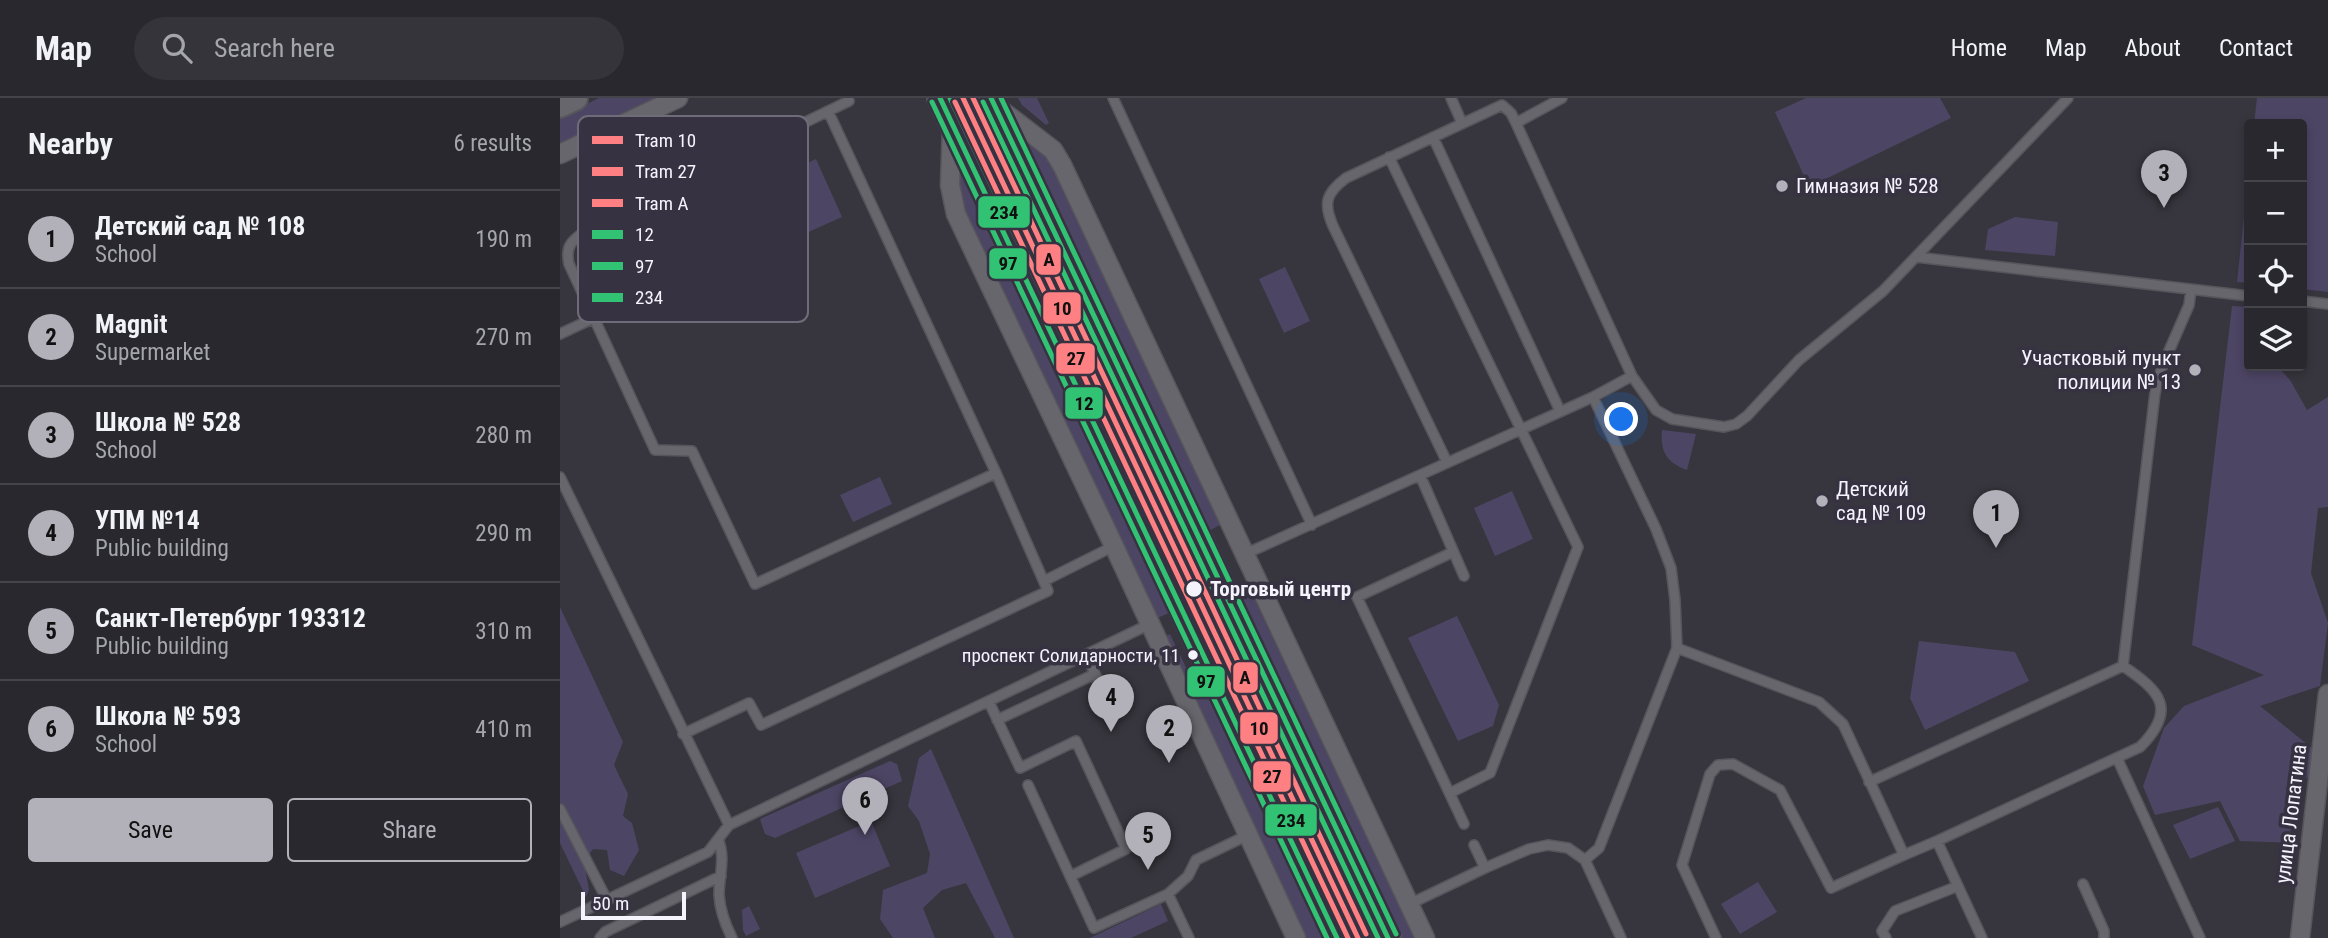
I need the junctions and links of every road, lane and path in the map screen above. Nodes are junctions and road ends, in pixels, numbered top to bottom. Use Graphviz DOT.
graph roads {
  1 [pos="575,98"];
  2 [pos="678,98"];
  3 [pos="940,98"];
  4 [pos="1113,98"];
  5 [pos="1451,98"];
  6 [pos="1562,98"];
  7 [pos="2068,98"];
  8 [pos="849,101"];
  9 [pos="1501,101"];
  10 [pos="993,102"];
  11 [pos="560,105"];
  12 [pos="828,111"];
  13 [pos="640,116"];
  14 [pos="808,121"];
  15 [pos="952,123"];
  16 [pos="1462,123"];
  17 [pos="1516,123"];
  18 [pos="1433,137"];
  19 [pos="578,145"];
  20 [pos="560,154"];
  21 [pos="1389,157"];
  22 [pos="578,237"];
  23 [pos="1916,257"];
  24 [pos="565,266"];
  25 [pos="578,289"];
  26 [pos="2191,290"];
  27 [pos="2244,295"];
  28 [pos="2307,302"];
  29 [pos="2328,304"];
  30 [pos="586,322"];
  31 [pos="596,322"];
  32 [pos="560,334"];
  33 [pos="1632,376"];
  34 [pos="1593,397"];
  35 [pos="1560,411"];
  36 [pos="1521,429"];
  37 [pos="1447,463"];
  38 [pos="996,473"];
  39 [pos="1420,475"];
  40 [pos="560,477"];
  41 [pos="1312,524"];
  42 [pos="1114,546"];
  43 [pos="1453,552"];
  44 [pos="1245,554"];
  45 [pos="1464,576"];
  46 [pos="1044,581"];
  47 [pos="1150,624"];
  48 [pos="1677,648"];
  49 [pos="1086,654"];
  50 [pos="2123,666"];
  51 [pos="1095,674"];
  52 [pos="2328,694"];
  53 [pos="1107,700"];
  54 [pos="989,702"];
  55 [pos="997,720"];
  56 [pos="683,734"];
  57 [pos="2117,758"];
  58 [pos="1869,782"];
  59 [pos="1028,785"];
  60 [pos="1450,793"];
  61 [pos="560,809"];
  62 [pos="1464,824"];
  63 [pos="729,825"];
  64 [pos="1250,834"];
  65 [pos="718,839"];
  66 [pos="1937,841"];
  67 [pos="1474,845"];
  68 [pos="1904,855"];
  69 [pos="1585,860"];
  70 [pos="1485,868"];
  71 [pos="721,876"];
  72 [pos="1071,876"];
  73 [pos="2083,884"];
  74 [pos="1958,886"];
  75 [pos="1168,894"];
  76 [pos="607,900"];
  77 [pos="1418,900"];
  78 [pos="560,922"];
  79 [pos="600,938"];
  80 [pos="732,938"];
  81 [pos="1189,938"];
  82 [pos="1296,938"];
  83 [pos="1337,938"];
  84 [pos="1388,938"];
  85 [pos="1425,938"];
  86 [pos="1621,938"];
  87 [pos="1716,938"];
  88 [pos="1886,938"];
  89 [pos="1982,938"];
  90 [pos="2104,938"];
  91 [pos="2200,938"];
  92 [pos="2300,938"];
  1 -- 11 [label="main road"];
  2 -- 13 [label="street"];
  3 -- 15 [label="main road"];
  4 -- 41 [label="lane"];
  5 -- 16 [label="lane"];
  6 -- 17 [label="lane"];
  7 -- 23 [label="lane"];
  8 -- 12 [label="lane"];
  9 -- 16 [label="lane"];
  9 -- 17 [label="lane"];
  10 -- 44 [label="street"];
  10 -- 84 [label="main road"];
  12 -- 14 [label="lane"];
  12 -- 38 [label="lane"];
  15 -- 42 [label="street"];
  15 -- 83 [label="main road"];
  16 -- 18 [label="lane"];
  17 -- 33 [label="lane"];
  18 -- 21 [label="lane"];
  18 -- 35 [label="lane"];
  19 -- 20 [label="street"];
  21 -- 36 [label="lane"];
  21 -- 37 [label="lane"];
  22 -- 24 [label="lane"];
  23 -- 26 [label="lane"];
  23 -- 33 [label="lane"];
  24 -- 25 [label="lane"];
  26 -- 27 [label="lane"];
  26 -- 50 [label="lane"];
  28 -- 29 [label="lane"];
  30 -- 32 [label="lane"];
  31 -- 38 [label="lane"];
  33 -- 34 [label="lane"];
  34 -- 35 [label="lane"];
  34 -- 48 [label="lane"];
  35 -- 36 [label="lane"];
  36 -- 37 [label="lane"];
  36 -- 60 [label="lane"];
  37 -- 39 [label="lane"];
  38 -- 46 [label="lane"];
  39 -- 41 [label="lane"];
  39 -- 43 [label="lane"];
  40 -- 56 [label="lane"];
  41 -- 44 [label="lane"];
  42 -- 46 [label="lane"];
  42 -- 47 [label="street"];
  43 -- 45 [label="lane"];
  43 -- 60 [label="lane"];
  44 -- 85 [label="street"];
  46 -- 56 [label="lane"];
  47 -- 49 [label="lane"];
  47 -- 64 [label="street"];
  48 -- 58 [label="lane"];
  48 -- 69 [label="lane"];
  49 -- 51 [label="lane"];
  49 -- 54 [label="lane"];
  50 -- 57 [label="lane"];
  50 -- 58 [label="lane"];
  51 -- 53 [label="lane"];
  51 -- 55 [label="lane"];
  52 -- 92 [label="street, улица Лопатина"];
  54 -- 55 [label="lane"];
  54 -- 63 [label="lane"];
  55 -- 72 [label="lane"];
  56 -- 63 [label="lane"];
  57 -- 66 [label="lane"];
  57 -- 91 [label="lane"];
  58 -- 68 [label="lane"];
  59 -- 72 [label="lane"];
  60 -- 62 [label="lane"];
  61 -- 76 [label="lane"];
  63 -- 65 [label="lane"];
  64 -- 75 [label="lane"];
  64 -- 82 [label="street"];
  65 -- 71 [label="lane"];
  65 -- 76 [label="lane"];
  66 -- 68 [label="lane"];
  66 -- 74 [label="lane"];
  67 -- 70 [label="lane"];
  68 -- 87 [label="lane"];
  69 -- 70 [label="lane"];
  69 -- 86 [label="lane"];
  70 -- 77 [label="lane"];
  71 -- 79 [label="lane"];
  71 -- 80 [label="lane"];
  72 -- 75 [label="lane"];
  73 -- 90 [label="lane"];
  74 -- 88 [label="lane"];
  74 -- 89 [label="lane"];
  75 -- 81 [label="lane"];
  76 -- 78 [label="lane"];
}
